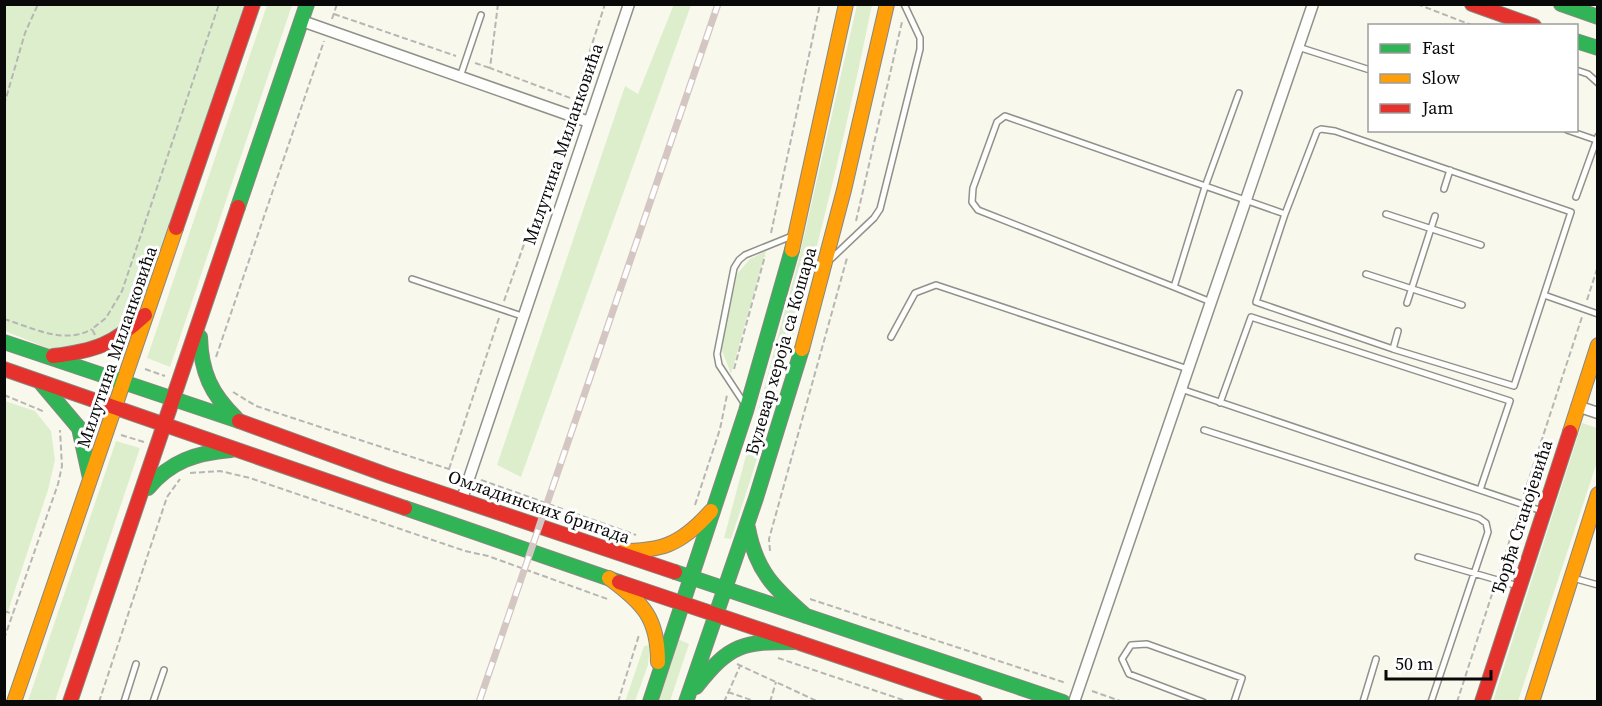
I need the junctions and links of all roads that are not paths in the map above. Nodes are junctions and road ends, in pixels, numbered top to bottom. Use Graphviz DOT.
graph roads {
  1 [pos="253,4"];
  2 [pos="307,4"];
  3 [pos="629,4"];
  4 [pos="846,4"];
  5 [pos="887,4"];
  6 [pos="904,4"];
  7 [pos="1313,4"];
  8 [pos="1472,4"];
  9 [pos="1561,4"];
  10 [pos="482,15"];
  11 [pos="1598,17"];
  12 [pos="302,21"];
  13 [pos="1528,24"];
  14 [pos="1578,42"];
  15 [pos="1298,47"];
  16 [pos="1598,48"];
  17 [pos="1368,69"];
  18 [pos="1578,71"];
  19 [pos="460,77"];
  20 [pos="1598,83"];
  21 [pos="1239,93"];
  22 [pos="590,122"];
  23 [pos="1574,132"];
  24 [pos="1597,138"];
  25 [pos="1450,170"];
  26 [pos="1205,188"];
  27 [pos="1444,189"];
  28 [pos="1576,197"];
  29 [pos="1245,202"];
  30 [pos="1285,214"];
  31 [pos="1386,214"];
  32 [pos="1435,216"];
  33 [pos="1431,229"];
  34 [pos="796,235"];
  35 [pos="1481,245"];
  36 [pos="826,264"];
  37 [pos="1366,274"];
  38 [pos="412,279"];
  39 [pos="1174,287"];
  40 [pos="1412,289"];
  41 [pos="1544,296"];
  42 [pos="1211,302"];
  43 [pos="1407,303"];
  44 [pos="1462,305"];
  45 [pos="147,313"];
  46 [pos="1598,314"];
  47 [pos="522,316"];
  48 [pos="199,325"];
  49 [pos="1398,331"];
  50 [pos="891,337"];
  51 [pos="4,342"];
  52 [pos="1598,345"];
  53 [pos="1393,349"];
  54 [pos="47,357"];
  55 [pos="4,369"];
  56 [pos="1188,369"];
  57 [pos="39,381"];
  58 [pos="125,381"];
  59 [pos="1181,389"];
  60 [pos="174,398"];
  61 [pos="1220,403"];
  62 [pos="1577,406"];
  63 [pos="117,407"];
  64 [pos="748,408"];
  65 [pos="1598,413"];
  66 [pos="241,423"];
  67 [pos="165,424"];
  68 [pos="1204,430"];
  69 [pos="235,449"];
  70 [pos="90,481"];
  71 [pos="1480,490"];
  72 [pos="1598,494"];
  73 [pos="140,497"];
  74 [pos="462,499"];
  75 [pos="718,504"];
  76 [pos="1542,511"];
  77 [pos="747,525"];
  78 [pos="614,551"];
  79 [pos="1418,557"];
  80 [pos="1474,573"];
  81 [pos="693,576"];
  82 [pos="1572,577"];
  83 [pos="609,578"];
  84 [pos="1598,585"];
  85 [pos="1518,586"];
  86 [pos="726,588"];
  87 [pos="683,603"];
  88 [pos="716,615"];
  89 [pos="806,616"];
  90 [pos="797,642"];
  91 [pos="1376,659"];
  92 [pos="136,664"];
  93 [pos="164,670"];
  94 [pos="657,681"];
  95 [pos="686,701"];
  96 [pos="14,702"];
  97 [pos="70,702"];
  98 [pos="124,702"];
  99 [pos="153,702"];
  100 [pos="650,702"];
  101 [pos="975,702"];
  102 [pos="1063,702"];
  103 [pos="1074,702"];
  104 [pos="1203,702"];
  105 [pos="1234,702"];
  106 [pos="1363,702"];
  107 [pos="1431,702"];
  108 [pos="1482,702"];
  109 [pos="1532,702"];
  1 -- 45 [label="main road, Милутина Миланковића"];
  2 -- 12 [label="main road"];
  3 -- 22 [label="street, Милутина Миланковића"];
  4 -- 34 [label="main road, Булевар хероја са Кошара"];
  5 -- 36 [label="main road, Булевар хероја са Кошара"];
  6 -- 36 [label="lane"];
  7 -- 15 [label="street"];
  8 -- 13 [label="main road"];
  9 -- 11 [label="main road"];
  10 -- 19 [label="lane"];
  12 -- 19 [label="street"];
  12 -- 48 [label="main road"];
  14 -- 16 [label="main road"];
  15 -- 17 [label="lane"];
  15 -- 29 [label="street"];
  18 -- 20 [label="lane"];
  19 -- 22 [label="street"];
  21 -- 26 [label="lane"];
  22 -- 47 [label="street, Милутина Миланковића"];
  23 -- 24 [label="lane"];
  24 -- 28 [label="lane"];
  25 -- 27 [label="lane"];
  25 -- 30 [label="lane"];
  25 -- 41 [label="lane"];
  26 -- 29 [label="lane"];
  26 -- 39 [label="lane"];
  26 -- 39 [label="lane"];
  29 -- 30 [label="lane"];
  29 -- 42 [label="street"];
  30 -- 53 [label="lane"];
  31 -- 33 [label="lane"];
  32 -- 33 [label="lane"];
  33 -- 35 [label="lane"];
  33 -- 40 [label="lane"];
  34 -- 64 [label="main road, Булевар хероја са Кошара"];
  34 -- 64 [label="lane"];
  36 -- 77 [label="main road, Булевар хероја са Кошара"];
  37 -- 40 [label="lane"];
  38 -- 47 [label="lane"];
  39 -- 42 [label="lane"];
  40 -- 43 [label="lane"];
  40 -- 44 [label="lane"];
  41 -- 46 [label="lane"];
  41 -- 53 [label="lane"];
  42 -- 56 [label="street"];
  45 -- 54 [label="main road"];
  45 -- 58 [label="main road, Милутина Миланковића"];
  47 -- 74 [label="street, Милутина Миланковића"];
  48 -- 60 [label="main road"];
  48 -- 66 [label="main road"];
  49 -- 53 [label="lane"];
  50 -- 56 [label="lane"];
  51 -- 54 [label="main road, Омладинских бригада"];
  52 -- 62 [label="main road, Ђорђа Станојевића"];
  54 -- 58 [label="main road, Омладинских бригада"];
  55 -- 57 [label="main road"];
  56 -- 59 [label="street"];
  57 -- 63 [label="main road"];
  57 -- 70 [label="main road"];
  58 -- 60 [label="main road, Омладинских бригада"];
  58 -- 63 [label="main road, Милутина Миланковића"];
  59 -- 61 [label="lane"];
  59 -- 103 [label="street"];
  60 -- 66 [label="main road, Омладинских бригада"];
  60 -- 67 [label="main road"];
  61 -- 71 [label="lane"];
  61 -- 71 [label="lane"];
  62 -- 65 [label="street"];
  62 -- 76 [label="main road, Ђорђа Станојевића"];
  63 -- 67 [label="main road"];
  63 -- 70 [label="main road, Милутина Миланковића"];
  64 -- 75 [label="main road, Булевар хероја са Кошара"];
  66 -- 74 [label="main road, Омладинских бригада"];
  67 -- 69 [label="main road"];
  67 -- 73 [label="main road"];
  68 -- 80 [label="lane"];
  69 -- 73 [label="main road"];
  69 -- 83 [label="main road"];
  70 -- 96 [label="main road, Милутина Миланковића"];
  71 -- 76 [label="lane"];
  72 -- 82 [label="main road"];
  73 -- 97 [label="main road"];
  74 -- 78 [label="main road, Омладинских бригада"];
  75 -- 78 [label="main road"];
  75 -- 81 [label="main road, Булевар хероја са Кошара"];
  76 -- 85 [label="main road, Ђорђа Станојевића"];
  77 -- 86 [label="main road, Булевар хероја са Кошара"];
  77 -- 89 [label="main road"];
  78 -- 81 [label="main road, Омладинских бригада"];
  79 -- 80 [label="lane"];
  80 -- 85 [label="lane"];
  80 -- 107 [label="lane"];
  81 -- 86 [label="main road, Омладинских бригада"];
  81 -- 87 [label="main road, Булевар хероја са Кошара"];
  82 -- 84 [label="lane"];
  82 -- 109 [label="main road"];
  83 -- 87 [label="main road"];
  83 -- 94 [label="main road"];
  85 -- 108 [label="main road, Ђорђа Станојевића"];
  86 -- 88 [label="main road, Булевар хероја са Кошара"];
  86 -- 89 [label="main road, Омладинских бригада"];
  87 -- 88 [label="main road"];
  87 -- 94 [label="main road, Булевар хероја са Кошара"];
  88 -- 90 [label="main road"];
  88 -- 95 [label="main road, Булевар хероја са Кошара"];
  89 -- 102 [label="main road, Омладинских бригада"];
  90 -- 95 [label="main road"];
  90 -- 101 [label="main road"];
  91 -- 106 [label="lane"];
  92 -- 98 [label="lane"];
  93 -- 99 [label="lane"];
  94 -- 100 [label="main road, Булевар хероја са Кошара"];
  104 -- 105 [label="lane"];
}
